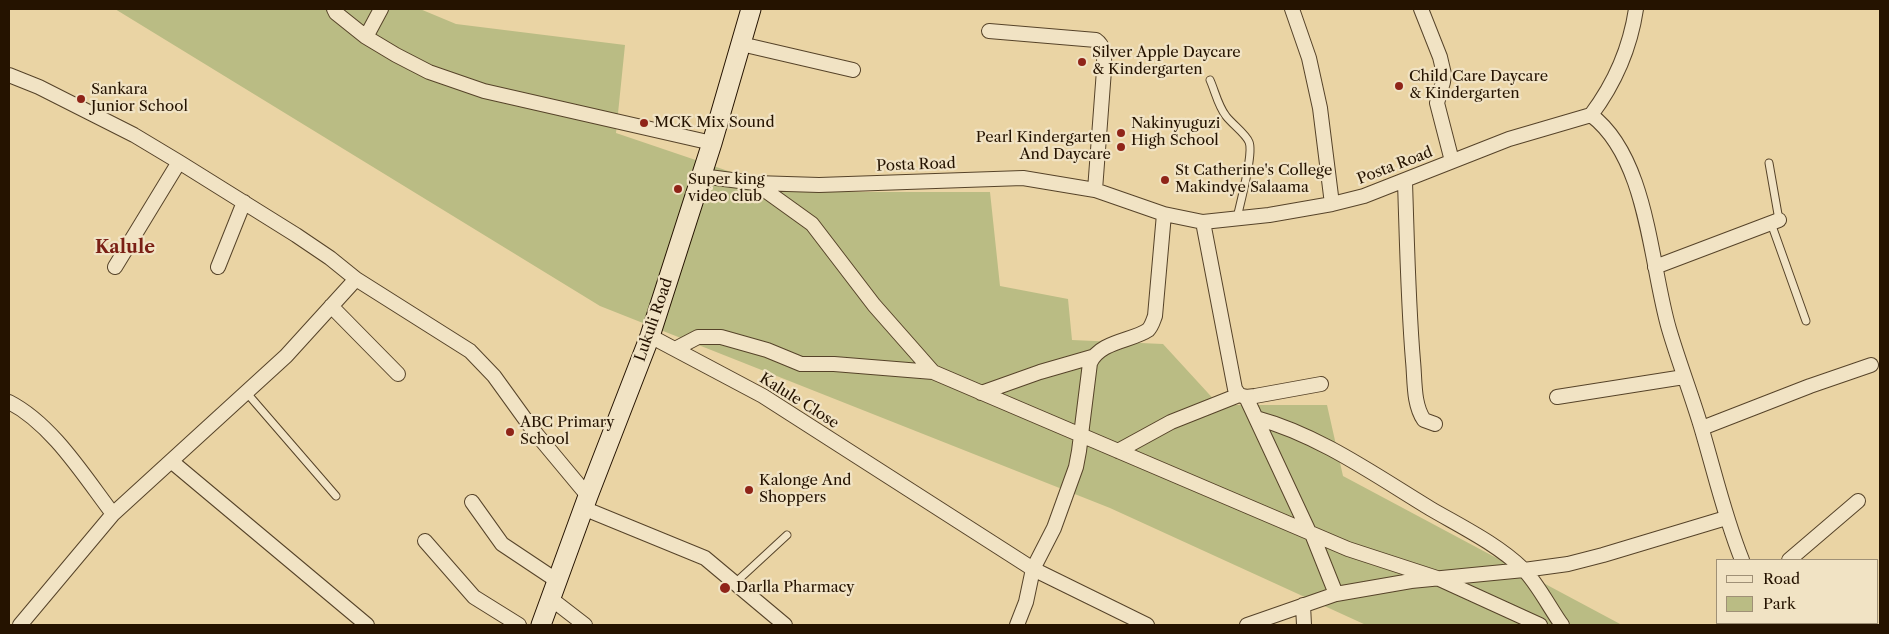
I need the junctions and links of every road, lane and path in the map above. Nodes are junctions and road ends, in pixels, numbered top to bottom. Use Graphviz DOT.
graph roads {
  1 [pos="334,9"];
  2 [pos="381,9"];
  3 [pos="750,9"];
  4 [pos="1292,9"];
  5 [pos="1421,9"];
  6 [pos="1636,9"];
  7 [pos="989,31"];
  8 [pos="366,37"];
  9 [pos="741,44"];
  10 [pos="852,70"];
  11 [pos="9,74"];
  12 [pos="1210,80"];
  13 [pos="1591,115"];
  14 [pos="712,143"];
  15 [pos="1452,161"];
  16 [pos="179,162"];
  17 [pos="1769,163"];
  18 [pos="701,176"];
  19 [pos="1405,182"];
  20 [pos="755,183"];
  21 [pos="1095,190"];
  22 [pos="244,202"];
  23 [pos="1332,204"];
  24 [pos="1164,214"];
  25 [pos="1237,218"];
  26 [pos="1203,222"];
  27 [pos="1775,222"];
  28 [pos="116,267"];
  29 [pos="218,267"];
  30 [pos="1655,267"];
  31 [pos="356,279"];
  32 [pos="331,306"];
  33 [pos="1806,321"];
  34 [pos="650,336"];
  35 [pos="675,349"];
  36 [pos="1092,357"];
  37 [pos="1871,365"];
  38 [pos="934,372"];
  39 [pos="398,374"];
  40 [pos="1684,377"];
  41 [pos="1321,384"];
  42 [pos="246,392"];
  43 [pos="981,393"];
  44 [pos="1242,396"];
  45 [pos="1557,398"];
  46 [pos="9,402"];
  47 [pos="1256,418"];
  48 [pos="1435,424"];
  49 [pos="1702,428"];
  50 [pos="1081,436"];
  51 [pos="1118,451"];
  52 [pos="171,461"];
  53 [pos="336,496"];
  54 [pos="1858,501"];
  55 [pos="472,502"];
  56 [pos="585,502"];
  57 [pos="113,514"];
  58 [pos="1726,518"];
  59 [pos="1311,533"];
  60 [pos="787,535"];
  61 [pos="425,541"];
  62 [pos="1742,559"];
  63 [pos="1791,559"];
  64 [pos="1033,569"];
  65 [pos="1524,570"];
  66 [pos="1437,578"];
  67 [pos="556,580"];
  68 [pos="735,582"];
  69 [pos="1336,594"];
  70 [pos="550,598"];
  71 [pos="1303,605"];
  72 [pos="20,625"];
  73 [pos="367,625"];
  74 [pos="519,625"];
  75 [pos="541,625"];
  76 [pos="584,625"];
  77 [pos="785,625"];
  78 [pos="1017,625"];
  79 [pos="1147,625"];
  80 [pos="1247,625"];
  81 [pos="1304,625"];
  82 [pos="1540,625"];
  83 [pos="1562,625"];
  1 -- 8 [label="street"];
  2 -- 8 [label="street"];
  3 -- 9 [label="street, Lukuli Road"];
  4 -- 23 [label="street"];
  5 -- 15 [label="street"];
  6 -- 13 [label="street"];
  7 -- 21 [label="street"];
  8 -- 14 [label="street"];
  9 -- 10 [label="street"];
  9 -- 14 [label="street, Lukuli Road"];
  11 -- 16 [label="street"];
  12 -- 25 [label="lane"];
  13 -- 15 [label="street, Posta Road"];
  13 -- 30 [label="street"];
  14 -- 18 [label="street, Lukuli Road"];
  15 -- 19 [label="street, Posta Road"];
  16 -- 22 [label="street"];
  16 -- 28 [label="street"];
  17 -- 27 [label="lane"];
  18 -- 20 [label="street, Posta Road"];
  18 -- 34 [label="street, Lukuli Road"];
  19 -- 23 [label="street, Posta Road"];
  19 -- 48 [label="street"];
  20 -- 21 [label="street, Posta Road"];
  20 -- 38 [label="street"];
  21 -- 24 [label="street, Posta Road"];
  22 -- 29 [label="street"];
  22 -- 31 [label="street"];
  23 -- 25 [label="street, Posta Road"];
  24 -- 26 [label="street, Posta Road"];
  24 -- 36 [label="street"];
  25 -- 26 [label="street, Posta Road"];
  26 -- 44 [label="street"];
  27 -- 30 [label="street"];
  27 -- 33 [label="lane"];
  30 -- 40 [label="street"];
  31 -- 32 [label="street"];
  31 -- 56 [label="street"];
  32 -- 39 [label="street"];
  32 -- 42 [label="street"];
  34 -- 35 [label="street, Kalule Close"];
  34 -- 56 [label="street, Lukuli Road"];
  35 -- 38 [label="street"];
  35 -- 64 [label="street, Kalule Close"];
  36 -- 43 [label="street"];
  36 -- 50 [label="street"];
  37 -- 49 [label="street"];
  38 -- 43 [label="street"];
  40 -- 45 [label="street"];
  40 -- 49 [label="street"];
  41 -- 44 [label="street"];
  42 -- 52 [label="street"];
  42 -- 53 [label="lane"];
  43 -- 50 [label="street"];
  44 -- 47 [label="street"];
  44 -- 51 [label="street"];
  46 -- 57 [label="street"];
  47 -- 59 [label="street"];
  47 -- 65 [label="street"];
  49 -- 58 [label="street"];
  50 -- 51 [label="street"];
  50 -- 64 [label="street"];
  51 -- 59 [label="street"];
  52 -- 57 [label="street"];
  52 -- 73 [label="street"];
  54 -- 63 [label="street"];
  55 -- 67 [label="street"];
  56 -- 67 [label="street, Lukuli Road"];
  56 -- 68 [label="street"];
  57 -- 72 [label="street"];
  58 -- 62 [label="street"];
  58 -- 65 [label="street"];
  59 -- 66 [label="street"];
  59 -- 69 [label="street"];
  60 -- 68 [label="lane"];
  61 -- 74 [label="street"];
  64 -- 78 [label="street"];
  64 -- 79 [label="street, Kalule Close"];
  65 -- 66 [label="street"];
  65 -- 83 [label="street"];
  66 -- 69 [label="street"];
  66 -- 82 [label="street"];
  67 -- 70 [label="street, Lukuli Road"];
  68 -- 77 [label="street"];
  69 -- 71 [label="street"];
  70 -- 75 [label="street, Lukuli Road"];
  70 -- 76 [label="street"];
  71 -- 80 [label="street"];
  71 -- 81 [label="street"];
}
